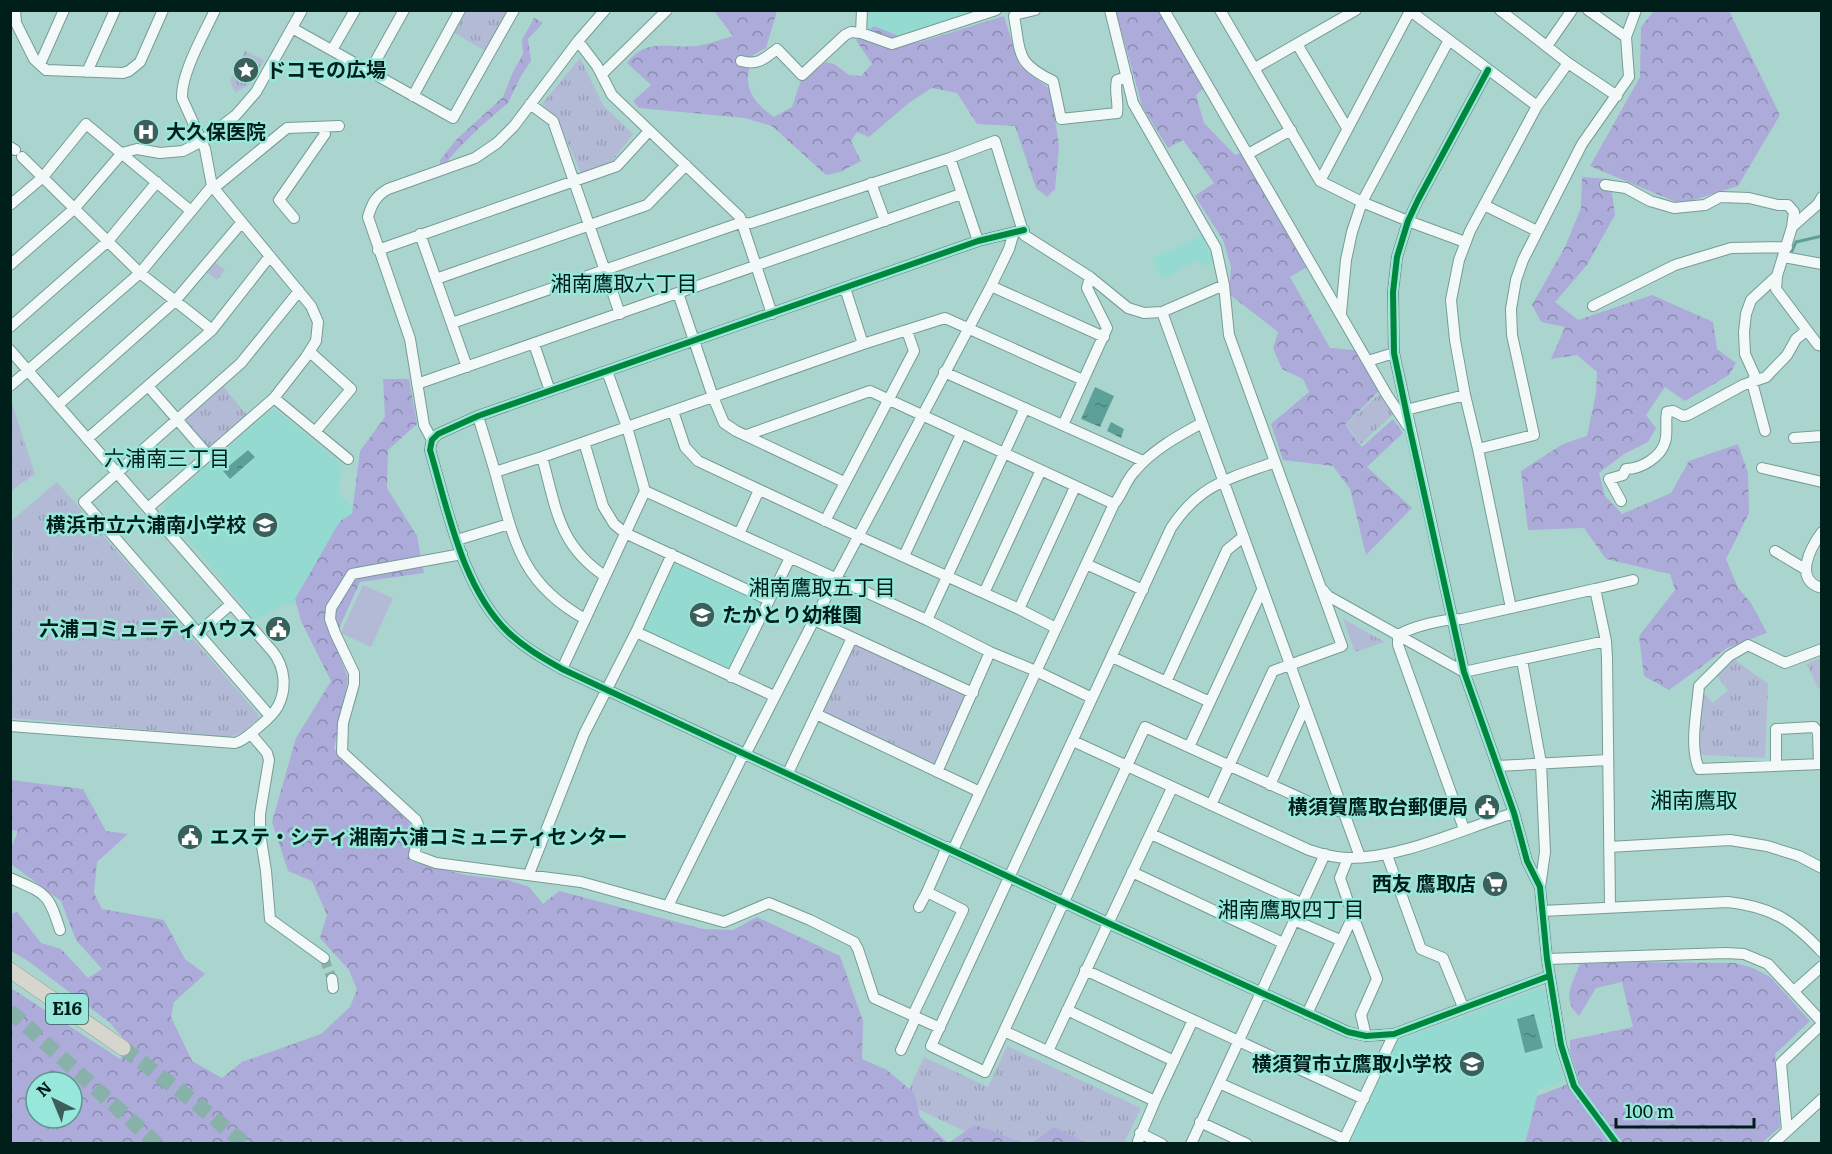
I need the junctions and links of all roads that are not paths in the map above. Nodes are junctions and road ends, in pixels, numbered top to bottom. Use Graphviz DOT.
graph roads {
  1 [pos="15,10"];
  2 [pos="64,10"];
  3 [pos="115,10"];
  4 [pos="163,10"];
  5 [pos="215,10"];
  6 [pos="302,10"];
  7 [pos="355,10"];
  8 [pos="404,10"];
  9 [pos="460,10"];
  10 [pos="514,10"];
  11 [pos="605,10"];
  12 [pos="667,10"];
  13 [pos="862,10"];
  14 [pos="996,10"];
  15 [pos="1035,10"];
  16 [pos="1110,10"];
  17 [pos="1164,10"];
  18 [pos="1220,10"];
  19 [pos="1356,10"];
  20 [pos="1572,10"];
  21 [pos="1588,10"];
  22 [pos="1636,10"];
  23 [pos="1409,11"];
  24 [pos="1503,11"];
  25 [pos="1018,12"];
  26 [pos="292,28"];
  27 [pos="861,33"];
  28 [pos="1626,38"];
  29 [pos="1449,40"];
  30 [pos="578,41"];
  31 [pos="1297,44"];
  32 [pos="1547,46"];
  33 [pos="332,50"];
  34 [pos="741,61"];
  35 [pos="1568,63"];
  36 [pos="40,64"];
  37 [pos="1255,68"];
  38 [pos="1488,70"];
  39 [pos="370,71"];
  40 [pos="87,72"];
  41 [pos="602,74"];
  42 [pos="1127,77"];
  43 [pos="413,96"];
  44 [pos="1617,96"];
  45 [pos="530,104"];
  46 [pos="1537,106"];
  47 [pos="339,126"];
  48 [pos="323,127"];
  49 [pos="1347,128"];
  50 [pos="1291,130"];
  51 [pos="649,131"];
  52 [pos="202,141"];
  53 [pos="16,151"];
  54 [pos="122,153"];
  55 [pos="1248,154"];
  56 [pos="950,158"];
  57 [pos="686,165"];
  58 [pos="43,177"];
  59 [pos="574,181"];
  60 [pos="1320,181"];
  61 [pos="157,183"];
  62 [pos="872,183"];
  63 [pos="1605,184"];
  64 [pos="213,187"];
  65 [pos="961,194"];
  66 [pos="1821,197"];
  67 [pos="1362,202"];
  68 [pos="10,205"];
  69 [pos="1484,205"];
  70 [pos="74,209"];
  71 [pos="191,211"];
  72 [pos="294,218"];
  73 [pos="885,221"];
  74 [pos="1408,221"];
  75 [pos="242,222"];
  76 [pos="743,224"];
  77 [pos="590,225"];
  78 [pos="1792,227"];
  79 [pos="1019,231"];
  80 [pos="1537,231"];
  81 [pos="420,234"];
  82 [pos="108,241"];
  83 [pos="978,242"];
  84 [pos="1465,242"];
  85 [pos="378,250"];
  86 [pos="1785,252"];
  87 [pos="270,256"];
  88 [pos="1821,264"];
  89 [pos="10,265"];
  90 [pos="757,266"];
  91 [pos="606,270"];
  92 [pos="140,273"];
  93 [pos="1777,276"];
  94 [pos="1090,278"];
  95 [pos="436,279"];
  96 [pos="1224,285"];
  97 [pos="991,286"];
  98 [pos="845,288"];
  99 [pos="299,291"];
  100 [pos="678,293"];
  101 [pos="175,302"];
  102 [pos="1593,306"];
  103 [pos="1162,312"];
  104 [pos="1341,313"];
  105 [pos="620,314"];
  106 [pos="772,314"];
  107 [pos="452,323"];
  108 [pos="10,327"];
  109 [pos="967,328"];
  110 [pos="212,330"];
  111 [pos="907,331"];
  112 [pos="1806,331"];
  113 [pos="1104,337"];
  114 [pos="695,341"];
  115 [pos="534,344"];
  116 [pos="863,344"];
  117 [pos="1821,346"];
  118 [pos="10,350"];
  119 [pos="310,352"];
  120 [pos="1394,353"];
  121 [pos="1368,361"];
  122 [pos="467,367"];
  123 [pos="28,371"];
  124 [pos="607,371"];
  125 [pos="944,372"];
  126 [pos="1083,380"];
  127 [pos="1752,382"];
  128 [pos="417,384"];
  129 [pos="10,386"];
  130 [pos="148,386"];
  131 [pos="550,391"];
  132 [pos="1465,395"];
  133 [pos="713,397"];
  134 [pos="274,398"];
  135 [pos="888,399"];
  136 [pos="58,405"];
  137 [pos="1024,408"];
  138 [pos="1406,410"];
  139 [pos="673,411"];
  140 [pos="478,416"];
  141 [pos="921,416"];
  142 [pos="178,420"];
  143 [pos="1202,423"];
  144 [pos="1063,425"];
  145 [pos="627,427"];
  146 [pos="1410,430"];
  147 [pos="1765,430"];
  148 [pos="315,432"];
  149 [pos="961,434"];
  150 [pos="747,435"];
  151 [pos="1821,436"];
  152 [pos="1794,438"];
  153 [pos="87,439"];
  154 [pos="432,440"];
  155 [pos="584,442"];
  156 [pos="1478,448"];
  157 [pos="1004,453"];
  158 [pos="208,455"];
  159 [pos="542,457"];
  160 [pos="348,459"];
  161 [pos="1143,461"];
  162 [pos="1275,462"];
  163 [pos="1762,468"];
  164 [pos="1041,470"];
  165 [pos="495,472"];
  166 [pos="117,473"];
  167 [pos="1224,481"];
  168 [pos="844,482"];
  169 [pos="1821,482"];
  170 [pos="1075,487"];
  171 [pos="759,490"];
  172 [pos="645,491"];
  173 [pos="1621,501"];
  174 [pos="1114,504"];
  175 [pos="148,508"];
  176 [pos="825,520"];
  177 [pos="509,524"];
  178 [pos="1821,532"];
  179 [pos="625,533"];
  180 [pos="739,534"];
  181 [pos="858,536"];
  182 [pos="1243,537"];
  183 [pos="457,540"];
  184 [pos="1774,551"];
  185 [pos="462,554"];
  186 [pos="672,554"];
  187 [pos="903,556"];
  188 [pos="790,558"];
  189 [pos="1086,564"];
  190 [pos="1805,569"];
  191 [pos="605,576"];
  192 [pos="946,577"];
  193 [pos="836,579"];
  194 [pos="1633,580"];
  195 [pos="1320,588"];
  196 [pos="1821,588"];
  197 [pos="1594,589"];
  198 [pos="1143,590"];
  199 [pos="1262,590"];
  200 [pos="984,593"];
  201 [pos="770,600"];
  202 [pos="231,604"];
  203 [pos="1511,608"];
  204 [pos="1019,609"];
  205 [pos="585,619"];
  206 [pos="1452,619"];
  207 [pos="813,620"];
  208 [pos="927,620"];
  209 [pos="1056,628"];
  210 [pos="636,632"];
  211 [pos="198,633"];
  212 [pos="1398,635"];
  213 [pos="852,638"];
  214 [pos="1606,641"];
  215 [pos="1821,649"];
  216 [pos="990,652"];
  217 [pos="1112,657"];
  218 [pos="1522,660"];
  219 [pos="1290,665"];
  220 [pos="562,669"];
  221 [pos="1036,671"];
  222 [pos="1464,672"];
  223 [pos="731,677"];
  224 [pos="1166,682"];
  225 [pos="606,689"];
  226 [pos="973,693"];
  227 [pos="774,696"];
  228 [pos="1092,698"];
  229 [pos="1210,702"];
  230 [pos="1305,707"];
  231 [pos="816,714"];
  232 [pos="270,716"];
  233 [pos="10,726"];
  234 [pos="251,734"];
  235 [pos="1073,741"];
  236 [pos="1189,747"];
  237 [pos="745,753"];
  238 [pos="1608,760"];
  239 [pos="1542,763"];
  240 [pos="1820,764"];
  241 [pos="1776,765"];
  242 [pos="1126,766"];
  243 [pos="1497,766"];
  244 [pos="1229,767"];
  245 [pos="937,772"];
  246 [pos="788,773"];
  247 [pos="1270,785"];
  248 [pos="1172,788"];
  249 [pos="980,792"];
  250 [pos="1211,805"];
  251 [pos="1344,812"];
  252 [pos="1514,813"];
  253 [pos="1464,829"];
  254 [pos="1151,834"];
  255 [pos="1609,847"];
  256 [pos="950,848"];
  257 [pos="1325,855"];
  258 [pos="1387,855"];
  259 [pos="1360,857"];
  260 [pos="1348,858"];
  261 [pos="1821,868"];
  262 [pos="1132,873"];
  263 [pos="529,874"];
  264 [pos="1010,877"];
  265 [pos="10,878"];
  266 [pos="1540,887"];
  267 [pos="927,892"];
  268 [pos="1064,901"];
  269 [pos="1301,903"];
  270 [pos="668,906"];
  271 [pos="919,907"];
  272 [pos="1610,908"];
  273 [pos="1542,911"];
  274 [pos="1353,916"];
  275 [pos="1294,920"];
  276 [pos="1108,923"];
  277 [pos="60,930"];
  278 [pos="1340,940"];
  279 [pos="1282,943"];
  280 [pos="1821,952"];
  281 [pos="324,958"];
  282 [pos="1546,959"];
  283 [pos="1821,966"];
  284 [pos="10,970"];
  285 [pos="1085,970"];
  286 [pos="1549,976"];
  287 [pos="1794,991"];
  288 [pos="1262,993"];
  289 [pos="1467,1006"];
  290 [pos="1067,1010"];
  291 [pos="1307,1014"];
  292 [pos="915,1016"];
  293 [pos="1193,1020"];
  294 [pos="1821,1023"];
  295 [pos="940,1028"];
  296 [pos="1004,1031"];
  297 [pos="1394,1034"];
  298 [pos="1366,1036"];
  299 [pos="1239,1041"];
  300 [pos="123,1048"];
  301 [pos="901,1050"];
  302 [pos="1048,1051"];
  303 [pos="1174,1060"];
  304 [pos="1219,1083"];
  305 [pos="1574,1086"];
  306 [pos="1364,1099"];
  307 [pos="1821,1099"];
  308 [pos="1155,1101"];
  309 [pos="1200,1122"];
  310 [pos="1787,1130"];
  311 [pos="1343,1141"];
  312 [pos="1162,1143"];
  313 [pos="1191,1143"];
  314 [pos="1247,1143"];
  315 [pos="1773,1143"];
  1 -- 36 [label="street"];
  2 -- 36 [label="street"];
  3 -- 40 [label="street"];
  4 -- 40 [label="street"];
  5 -- 52 [label="street"];
  6 -- 26 [label="street"];
  7 -- 33 [label="street"];
  8 -- 39 [label="street"];
  9 -- 43 [label="street"];
  10 -- 43 [label="street"];
  11 -- 30 [label="street"];
  12 -- 41 [label="street"];
  13 -- 27 [label="street"];
  14 -- 27 [label="street"];
  15 -- 25 [label="street"];
  16 -- 42 [label="street"];
  17 -- 55 [label="street"];
  18 -- 37 [label="street"];
  19 -- 31 [label="street"];
  20 -- 32 [label="street"];
  21 -- 28 [label="street"];
  22 -- 28 [label="street"];
  23 -- 29 [label="street"];
  23 -- 49 [label="street"];
  24 -- 32 [label="street"];
  25 -- 42 [label="street"];
  26 -- 33 [label="street"];
  26 -- 52 [label="street"];
  27 -- 34 [label="street"];
  28 -- 44 [label="street"];
  29 -- 38 [label="street"];
  29 -- 67 [label="street"];
  30 -- 41 [label="street"];
  30 -- 45 [label="street"];
  31 -- 37 [label="street"];
  31 -- 49 [label="street"];
  32 -- 35 [label="street"];
  33 -- 39 [label="street"];
  35 -- 44 [label="street"];
  35 -- 46 [label="street"];
  36 -- 40 [label="street"];
  37 -- 50 [label="street"];
  38 -- 46 [label="street"];
  38 -- 74 [label="street"];
  39 -- 43 [label="street"];
  41 -- 51 [label="street"];
  42 -- 96 [label="street"];
  44 -- 80 [label="street"];
  45 -- 59 [label="street"];
  45 -- 85 [label="street"];
  46 -- 69 [label="street"];
  47 -- 48 [label="street"];
  48 -- 64 [label="street"];
  48 -- 72 [label="street"];
  49 -- 60 [label="street"];
  50 -- 55 [label="street"];
  50 -- 60 [label="street"];
  51 -- 57 [label="street"];
  51 -- 59 [label="street"];
  52 -- 54 [label="street"];
  52 -- 64 [label="street"];
  53 -- 58 [label="street"];
  54 -- 58 [label="street"];
  54 -- 61 [label="street"];
  54 -- 70 [label="street"];
  55 -- 104 [label="street"];
  56 -- 62 [label="street"];
  56 -- 65 [label="street"];
  56 -- 79 [label="street"];
  57 -- 76 [label="street"];
  57 -- 77 [label="street"];
  58 -- 68 [label="street"];
  58 -- 70 [label="street"];
  59 -- 77 [label="street"];
  59 -- 81 [label="street"];
  60 -- 67 [label="street"];
  61 -- 71 [label="street"];
  61 -- 82 [label="street"];
  62 -- 73 [label="street"];
  62 -- 76 [label="street"];
  63 -- 78 [label="street"];
  64 -- 71 [label="street"];
  64 -- 75 [label="street"];
  65 -- 73 [label="street"];
  65 -- 83 [label="street"];
  66 -- 78 [label="street"];
  67 -- 74 [label="street"];
  67 -- 104 [label="street"];
  69 -- 80 [label="street"];
  69 -- 84 [label="street"];
  70 -- 82 [label="street"];
  70 -- 89 [label="street"];
  71 -- 92 [label="street"];
  73 -- 90 [label="street"];
  74 -- 84 [label="street"];
  74 -- 120 [label="street"];
  75 -- 87 [label="street"];
  75 -- 101 [label="street"];
  76 -- 90 [label="street"];
  76 -- 91 [label="street"];
  77 -- 91 [label="street"];
  77 -- 95 [label="street"];
  78 -- 86 [label="street"];
  79 -- 83 [label="street"];
  79 -- 94 [label="street"];
  79 -- 97 [label="street"];
  80 -- 156 [label="street"];
  81 -- 85 [label="street"];
  81 -- 95 [label="street"];
  82 -- 92 [label="street"];
  82 -- 108 [label="street"];
  83 -- 98 [label="street"];
  84 -- 132 [label="street"];
  85 -- 128 [label="street"];
  86 -- 88 [label="street"];
  86 -- 93 [label="street"];
  86 -- 102 [label="street"];
  87 -- 99 [label="street"];
  87 -- 110 [label="street"];
  90 -- 100 [label="street"];
  90 -- 106 [label="street"];
  91 -- 105 [label="street"];
  91 -- 107 [label="street"];
  92 -- 101 [label="street"];
  92 -- 123 [label="street"];
  93 -- 112 [label="street"];
  93 -- 127 [label="street"];
  94 -- 103 [label="street"];
  94 -- 113 [label="street"];
  95 -- 107 [label="street"];
  96 -- 103 [label="street"];
  96 -- 162 [label="street"];
  97 -- 109 [label="street"];
  97 -- 113 [label="street"];
  98 -- 106 [label="street"];
  98 -- 116 [label="street"];
  99 -- 119 [label="street"];
  99 -- 142 [label="street"];
  100 -- 105 [label="street"];
  100 -- 114 [label="street"];
  101 -- 110 [label="street"];
  101 -- 136 [label="street"];
  103 -- 143 [label="street"];
  104 -- 121 [label="street"];
  105 -- 115 [label="street"];
  106 -- 114 [label="street"];
  107 -- 122 [label="street"];
  109 -- 111 [label="street"];
  109 -- 125 [label="street"];
  109 -- 126 [label="street"];
  110 -- 130 [label="street"];
  111 -- 116 [label="street"];
  111 -- 135 [label="street"];
  112 -- 117 [label="street"];
  112 -- 127 [label="street"];
  113 -- 126 [label="street"];
  114 -- 124 [label="street"];
  114 -- 133 [label="street"];
  115 -- 122 [label="street"];
  115 -- 131 [label="street"];
  116 -- 133 [label="street"];
  118 -- 123 [label="street"];
  119 -- 134 [label="street"];
  119 -- 148 [label="street"];
  120 -- 121 [label="street"];
  120 -- 138 [label="street"];
  121 -- 146 [label="street"];
  122 -- 128 [label="street"];
  123 -- 129 [label="street"];
  123 -- 136 [label="street"];
  124 -- 131 [label="street"];
  124 -- 145 [label="street"];
  125 -- 137 [label="street"];
  125 -- 141 [label="street"];
  126 -- 144 [label="street"];
  127 -- 147 [label="street"];
  127 -- 173 [label="street"];
  128 -- 154 [label="street"];
  130 -- 142 [label="street"];
  130 -- 153 [label="street"];
  131 -- 140 [label="street"];
  132 -- 138 [label="street"];
  132 -- 156 [label="street"];
  133 -- 139 [label="street"];
  133 -- 150 [label="street"];
  134 -- 148 [label="street"];
  134 -- 158 [label="street"];
  135 -- 141 [label="street"];
  135 -- 150 [label="street"];
  135 -- 168 [label="street"];
  136 -- 153 [label="street"];
  137 -- 144 [label="street"];
  137 -- 157 [label="street"];
  138 -- 146 [label="street"];
  139 -- 145 [label="street"];
  139 -- 171 [label="street"];
  140 -- 154 [label="street"];
  140 -- 165 [label="street"];
  141 -- 149 [label="street"];
  141 -- 181 [label="street"];
  142 -- 158 [label="street"];
  142 -- 166 [label="street"];
  143 -- 161 [label="street"];
  143 -- 167 [label="street"];
  144 -- 161 [label="street"];
  145 -- 155 [label="street"];
  145 -- 172 [label="street"];
  146 -- 206 [label="street"];
  148 -- 160 [label="street"];
  149 -- 157 [label="street"];
  149 -- 187 [label="street"];
  150 -- 168 [label="street"];
  151 -- 152 [label="street"];
  153 -- 166 [label="street"];
  154 -- 183 [label="street"];
  155 -- 159 [label="street"];
  155 -- 179 [label="street"];
  156 -- 203 [label="street"];
  157 -- 164 [label="street"];
  157 -- 192 [label="street"];
  158 -- 175 [label="street"];
  159 -- 165 [label="street"];
  159 -- 191 [label="street"];
  161 -- 174 [label="street"];
  162 -- 167 [label="street"];
  162 -- 195 [label="street"];
  163 -- 169 [label="street"];
  164 -- 170 [label="street"];
  164 -- 200 [label="street"];
  165 -- 177 [label="street"];
  166 -- 175 [label="street"];
  166 -- 211 [label="street"];
  167 -- 182 [label="street"];
  167 -- 198 [label="street"];
  168 -- 176 [label="street"];
  170 -- 174 [label="street"];
  170 -- 204 [label="street"];
  171 -- 176 [label="street"];
  171 -- 180 [label="street"];
  172 -- 179 [label="street"];
  172 -- 180 [label="street"];
  174 -- 189 [label="street"];
  175 -- 202 [label="street"];
  176 -- 181 [label="street"];
  177 -- 183 [label="street"];
  177 -- 205 [label="street"];
  178 -- 190 [label="street"];
  179 -- 186 [label="street"];
  179 -- 191 [label="street"];
  180 -- 188 [label="street"];
  181 -- 187 [label="street"];
  181 -- 193 [label="street"];
  182 -- 199 [label="street"];
  182 -- 224 [label="street"];
  183 -- 185 [label="street"];
  184 -- 190 [label="street"];
  185 -- 220 [label="street"];
  185 -- 263 [label="street"];
  186 -- 201 [label="street"];
  186 -- 210 [label="street"];
  187 -- 192 [label="street"];
  188 -- 193 [label="street"];
  188 -- 201 [label="street"];
  189 -- 198 [label="street"];
  189 -- 209 [label="street"];
  190 -- 196 [label="street"];
  191 -- 205 [label="street"];
  192 -- 200 [label="street"];
  192 -- 208 [label="street"];
  193 -- 207 [label="street"];
  193 -- 208 [label="street"];
  194 -- 197 [label="street"];
  195 -- 212 [label="street"];
  195 -- 219 [label="street"];
  197 -- 203 [label="street"];
  197 -- 214 [label="street"];
  198 -- 217 [label="street"];
  199 -- 219 [label="street"];
  199 -- 229 [label="street"];
  200 -- 204 [label="street"];
  201 -- 223 [label="street"];
  202 -- 211 [label="street"];
  202 -- 232 [label="street"];
  203 -- 206 [label="street"];
  204 -- 209 [label="street"];
  205 -- 220 [label="street"];
  206 -- 212 [label="street"];
  206 -- 222 [label="street"];
  207 -- 213 [label="street"];
  207 -- 227 [label="street"];
  208 -- 216 [label="street"];
  209 -- 221 [label="street"];
  210 -- 223 [label="street"];
  210 -- 225 [label="street"];
  211 -- 232 [label="street"];
  212 -- 222 [label="street"];
  212 -- 253 [label="street"];
  213 -- 226 [label="street"];
  213 -- 231 [label="street"];
  214 -- 218 [label="street"];
  214 -- 238 [label="street"];
  215 -- 241 [label="street"];
  216 -- 221 [label="street"];
  216 -- 226 [label="street"];
  217 -- 224 [label="street"];
  217 -- 228 [label="street"];
  218 -- 222 [label="street"];
  218 -- 239 [label="street"];
  219 -- 230 [label="street"];
  219 -- 244 [label="street"];
  220 -- 225 [label="street"];
  221 -- 228 [label="street"];
  221 -- 249 [label="street"];
  222 -- 243 [label="street"];
  223 -- 227 [label="street"];
  224 -- 229 [label="street"];
  225 -- 237 [label="street"];
  225 -- 263 [label="street"];
  226 -- 245 [label="street"];
  227 -- 237 [label="street"];
  228 -- 235 [label="street"];
  229 -- 236 [label="street"];
  230 -- 247 [label="street"];
  230 -- 251 [label="street"];
  231 -- 245 [label="street"];
  231 -- 246 [label="street"];
  232 -- 234 [label="street"];
  233 -- 234 [label="street"];
  234 -- 281 [label="street"];
  235 -- 242 [label="street"];
  235 -- 264 [label="street"];
  236 -- 242 [label="street"];
  236 -- 244 [label="street"];
  237 -- 246 [label="street"];
  237 -- 270 [label="street"];
  238 -- 239 [label="street"];
  238 -- 255 [label="street"];
  239 -- 243 [label="street"];
  239 -- 266 [label="street"];
  240 -- 241 [label="street"];
  240 -- 241 [label="street"];
  242 -- 248 [label="street"];
  242 -- 268 [label="street"];
  243 -- 252 [label="street"];
  244 -- 247 [label="street"];
  244 -- 250 [label="street"];
  245 -- 249 [label="street"];
  246 -- 256 [label="street"];
  247 -- 251 [label="street"];
  248 -- 250 [label="street"];
  248 -- 254 [label="street"];
  249 -- 256 [label="street"];
  250 -- 257 [label="street"];
  251 -- 259 [label="street"];
  252 -- 253 [label="street"];
  252 -- 266 [label="street"];
  253 -- 258 [label="street"];
  254 -- 262 [label="street"];
  254 -- 269 [label="street"];
  255 -- 261 [label="street"];
  255 -- 272 [label="street"];
  256 -- 264 [label="street"];
  256 -- 267 [label="street"];
  257 -- 260 [label="street"];
  257 -- 269 [label="street"];
  258 -- 259 [label="street"];
  258 -- 289 [label="street"];
  259 -- 260 [label="street"];
  260 -- 274 [label="street"];
  262 -- 276 [label="street"];
  262 -- 279 [label="street"];
  263 -- 270 [label="street"];
  264 -- 268 [label="street"];
  264 -- 295 [label="street"];
  265 -- 277 [label="street"];
  266 -- 273 [label="street"];
  267 -- 271 [label="street"];
  267 -- 292 [label="street"];
  268 -- 276 [label="street"];
  268 -- 296 [label="street"];
  269 -- 275 [label="street"];
  270 -- 292 [label="street"];
  272 -- 273 [label="street"];
  272 -- 280 [label="street"];
  273 -- 282 [label="street"];
  274 -- 278 [label="street"];
  274 -- 298 [label="street"];
  275 -- 278 [label="street"];
  275 -- 279 [label="street"];
  276 -- 285 [label="street"];
  276 -- 288 [label="street"];
  278 -- 291 [label="street"];
  279 -- 288 [label="street"];
  282 -- 286 [label="street"];
  282 -- 287 [label="street"];
  283 -- 287 [label="street"];
  284 -- 300 [label="highway, E16"];
  285 -- 290 [label="street"];
  285 -- 293 [label="street"];
  286 -- 289 [label="street"];
  286 -- 305 [label="street"];
  287 -- 294 [label="street"];
  288 -- 291 [label="street"];
  288 -- 299 [label="street"];
  289 -- 297 [label="street"];
  290 -- 302 [label="street"];
  290 -- 303 [label="street"];
  291 -- 298 [label="street"];
  292 -- 295 [label="street"];
  292 -- 301 [label="street"];
  293 -- 299 [label="street"];
  293 -- 303 [label="street"];
  294 -- 310 [label="street"];
  295 -- 296 [label="street"];
  296 -- 302 [label="street"];
  297 -- 298 [label="street"];
  297 -- 306 [label="street"];
  299 -- 304 [label="street"];
  299 -- 306 [label="street"];
  302 -- 308 [label="street"];
  303 -- 308 [label="street"];
  304 -- 309 [label="street"];
  304 -- 311 [label="street"];
  306 -- 311 [label="street"];
  307 -- 310 [label="street"];
  308 -- 312 [label="street"];
  309 -- 313 [label="street"];
  309 -- 314 [label="street"];
  310 -- 315 [label="street"];
}
